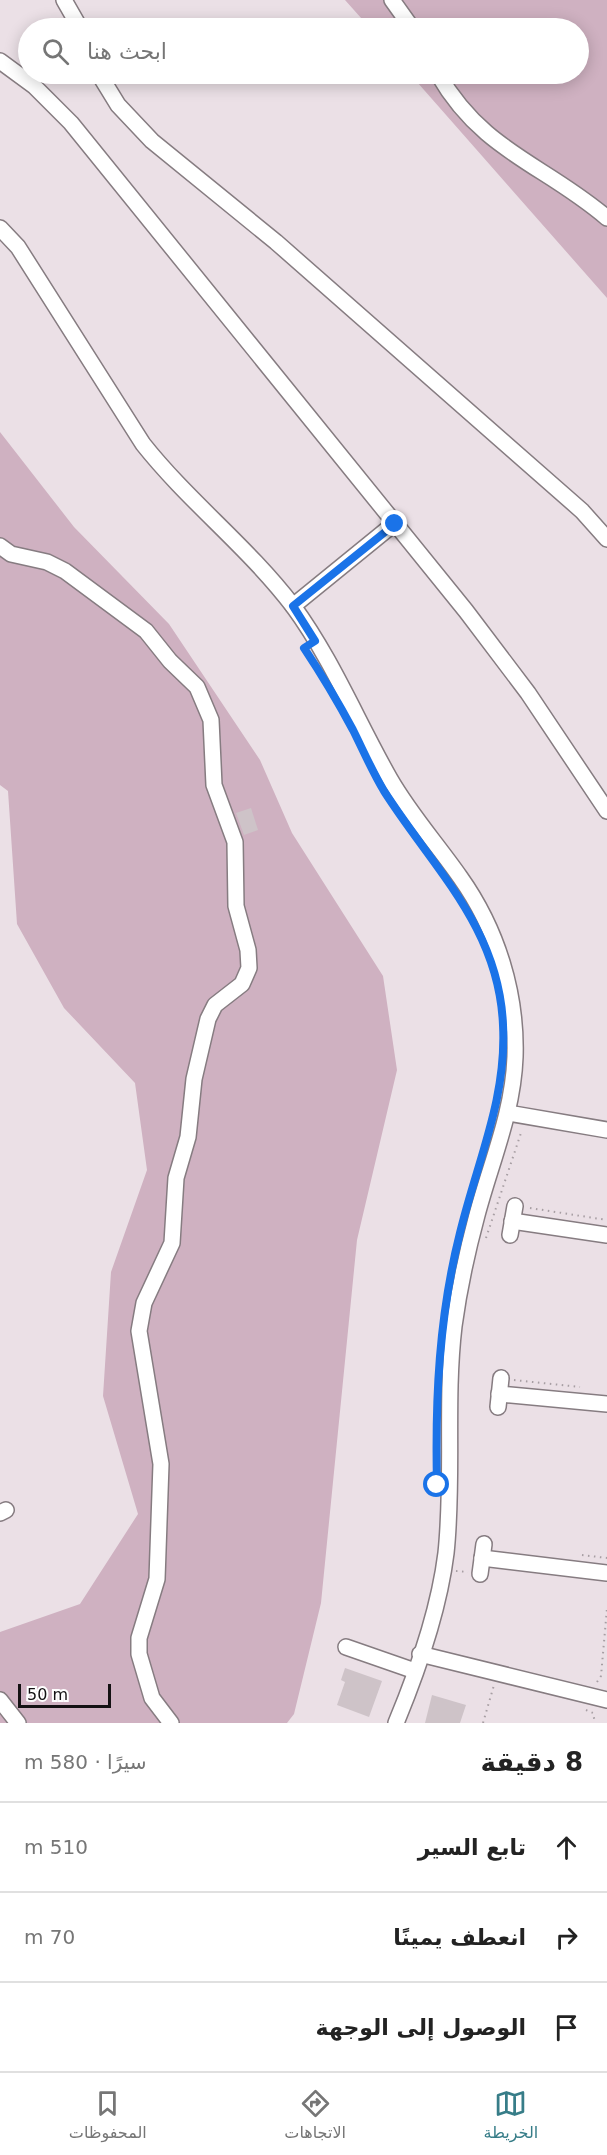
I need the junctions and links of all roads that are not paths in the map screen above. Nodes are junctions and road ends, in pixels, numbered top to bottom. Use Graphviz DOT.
graph roads {
  1 [pos="64,0"];
  2 [pos="392,0"];
  3 [pos="74,18"];
  4 [pos="405,18"];
  5 [pos="0,61"];
  6 [pos="18,74"];
  7 [pos="31,84"];
  8 [pos="105,84"];
  9 [pos="445,84"];
  10 [pos="607,218"];
  11 [pos="0,228"];
  12 [pos="395,524"];
  13 [pos="607,539"];
  14 [pos="0,546"];
  15 [pos="293,606"];
  16 [pos="607,811"];
  17 [pos="508,1113"];
  18 [pos="607,1130"];
  19 [pos="512,1221"];
  20 [pos="607,1235"];
  21 [pos="499,1393"];
  22 [pos="607,1404"];
  23 [pos="482,1559"];
  24 [pos="607,1573"];
  25 [pos="346,1647"];
  26 [pos="420,1654"];
  27 [pos="414,1671"];
  28 [pos="0,1700"];
  29 [pos="607,1701"];
  30 [pos="18,1723"];
  31 [pos="171,1723"];
  32 [pos="396,1723"];
  1 -- 3 [label="street"];
  2 -- 4 [label="street"];
  5 -- 6 [label="street"];
  7 -- 12 [label="street"];
  8 -- 13 [label="street"];
  9 -- 10 [label="street"];
  11 -- 15 [label="street"];
  12 -- 15 [label="street"];
  12 -- 16 [label="street"];
  14 -- 31 [label="street"];
  15 -- 17 [label="street"];
  17 -- 18 [label="street"];
  17 -- 26 [label="street"];
  19 -- 20 [label="street"];
  21 -- 22 [label="street"];
  23 -- 24 [label="street"];
  25 -- 27 [label="street"];
  26 -- 27 [label="street"];
  26 -- 29 [label="street"];
  27 -- 32 [label="street"];
  28 -- 30 [label="street"];
}
